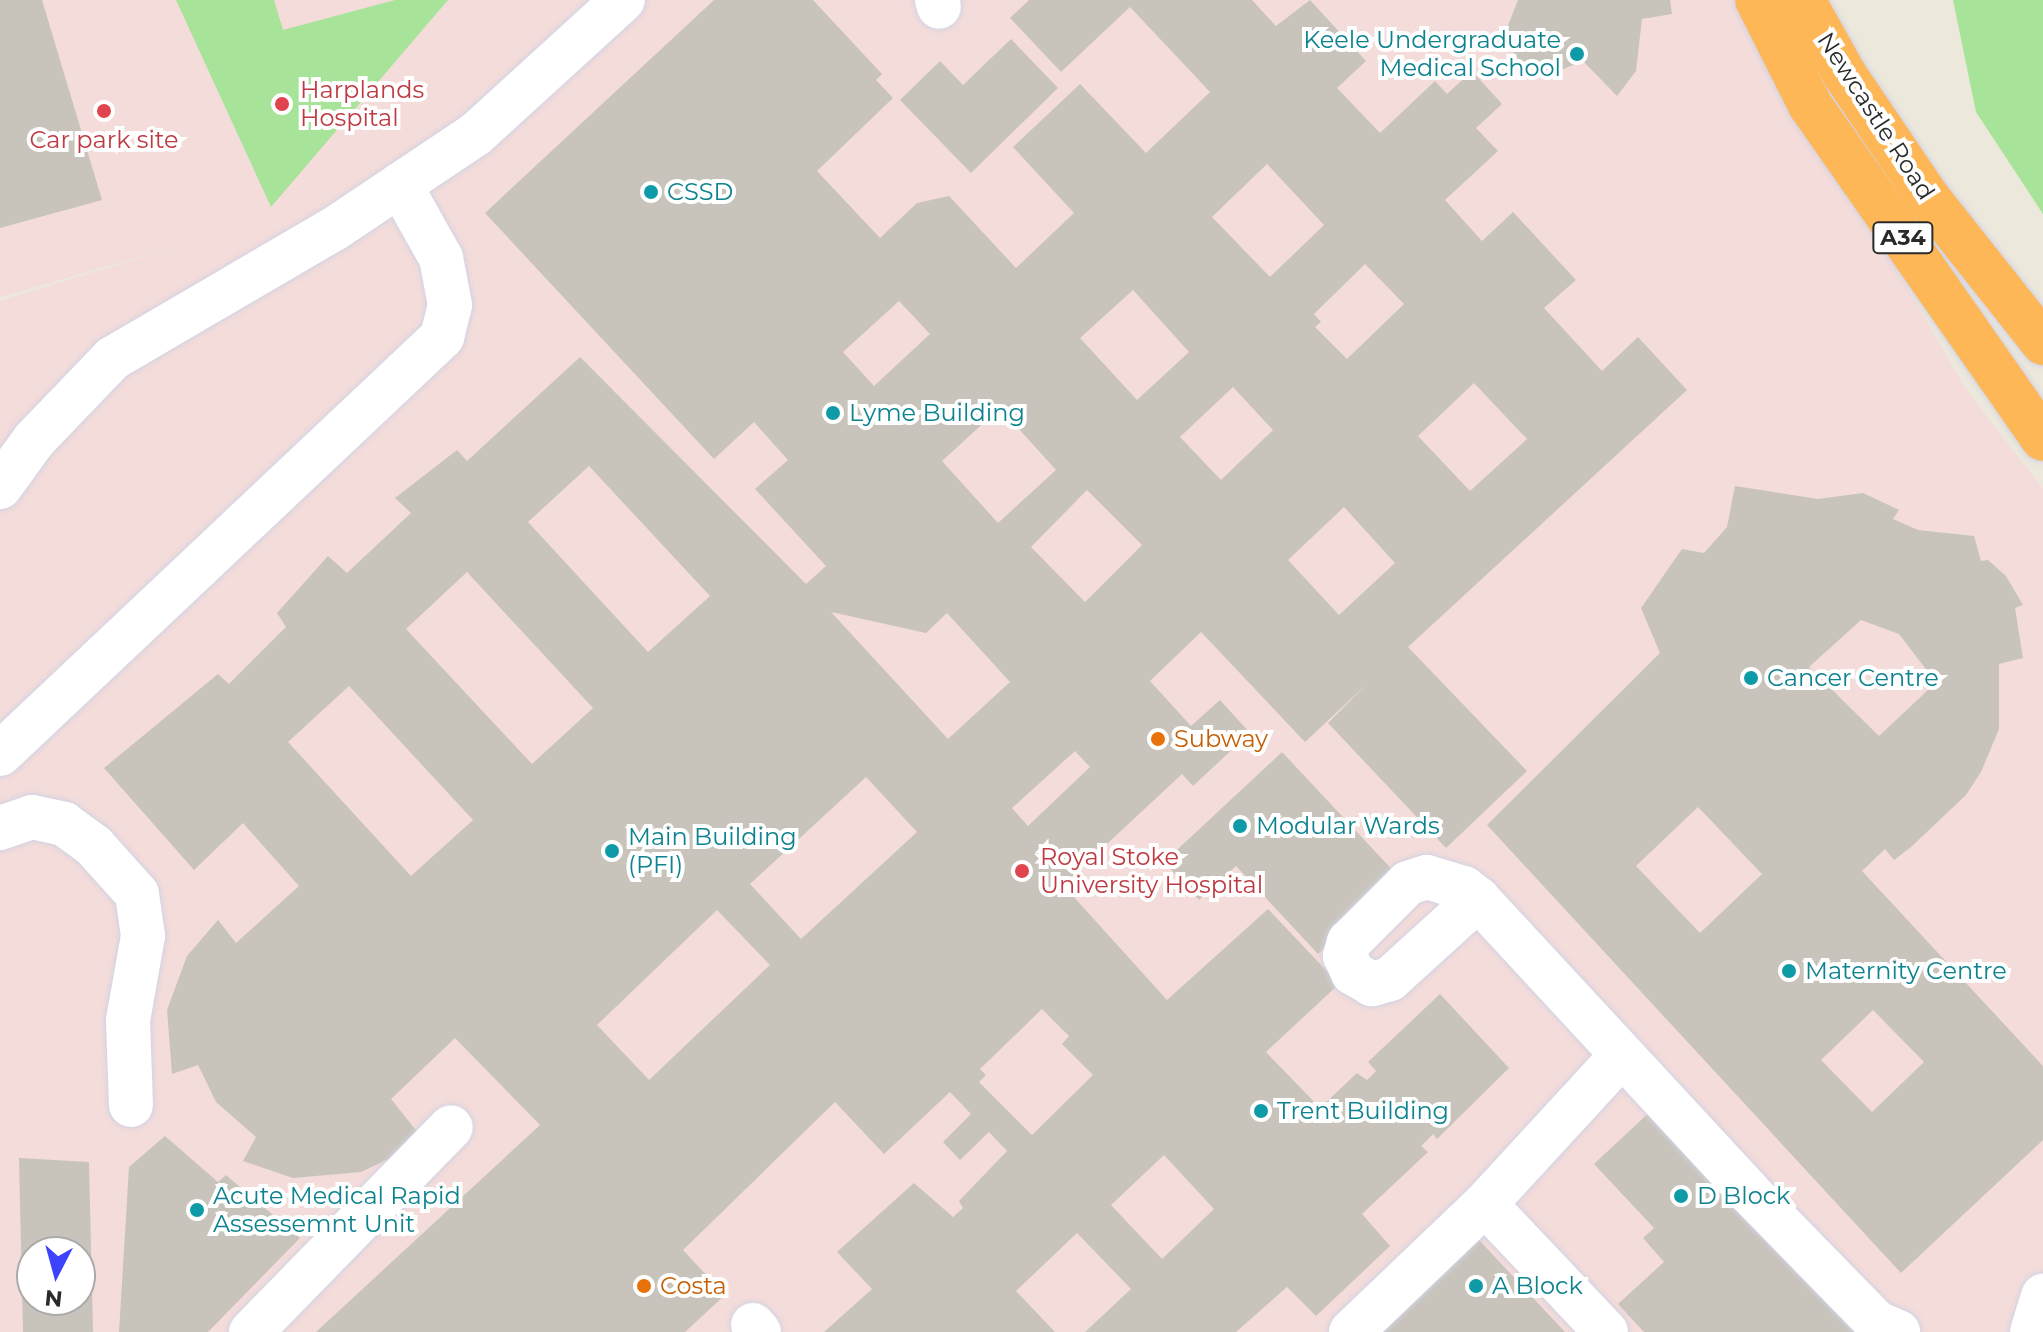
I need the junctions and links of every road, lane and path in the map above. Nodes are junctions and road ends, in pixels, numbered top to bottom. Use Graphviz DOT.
graph roads {
  1 [pos="623,0"];
  2 [pos="1757,0"];
  3 [pos="1811,3"];
  4 [pos="400,185"];
  5 [pos="2043,343"];
  6 [pos="2043,439"];
  7 [pos="0,487"];
  8 [pos="0,754"];
  9 [pos="0,828"];
  10 [pos="1478,899"];
  11 [pos="1621,1056"];
  12 [pos="131,1105"];
  13 [pos="451,1127"];
  14 [pos="1485,1204"];
  15 [pos="2043,1296"];
  16 [pos="251,1332"];
  17 [pos="1351,1332"];
  18 [pos="1606,1332"];
  19 [pos="1898,1332"];
  20 [pos="2032,1332"];
  1 -- 4 [label="street"];
  2 -- 6 [label="highway, Newcastle Road / A34"];
  3 -- 5 [label="highway, Newcastle Road / A34"];
  4 -- 7 [label="street"];
  4 -- 8 [label="street"];
  9 -- 12 [label="street"];
  10 -- 11 [label="street"];
  11 -- 14 [label="street"];
  11 -- 19 [label="street"];
  13 -- 16 [label="street"];
  14 -- 17 [label="street"];
  14 -- 18 [label="street"];
  15 -- 20 [label="street"];
}
